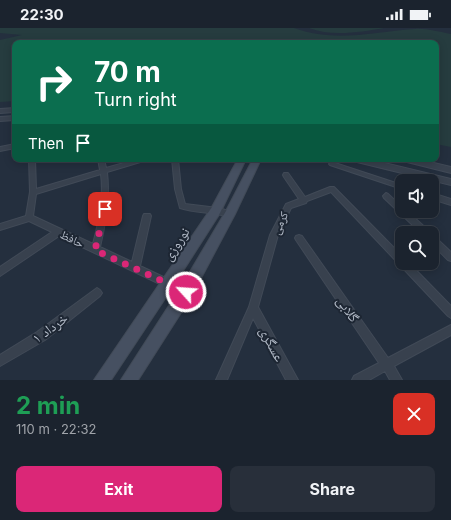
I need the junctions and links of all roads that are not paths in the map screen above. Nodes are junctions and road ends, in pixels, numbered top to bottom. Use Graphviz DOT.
graph roads {
  1 [pos="0,110"];
  2 [pos="12,110"];
  3 [pos="12,118"];
  4 [pos="0,119"];
  5 [pos="12,147"];
  6 [pos="0,149"];
  7 [pos="32,162"];
  8 [pos="102,162"];
  9 [pos="135,162"];
  10 [pos="175,162"];
  11 [pos="240,162"];
  12 [pos="256,162"];
  13 [pos="369,162"];
  14 [pos="418,162"];
  15 [pos="332,164"];
  16 [pos="451,170"];
  17 [pos="104,171"];
  18 [pos="286,175"];
  19 [pos="451,182"];
  20 [pos="395,185"];
  21 [pos="33,192"];
  22 [pos="386,196"];
  23 [pos="439,198"];
  24 [pos="304,201"];
  25 [pos="451,202"];
  26 [pos="395,204"];
  27 [pos="216,210"];
  28 [pos="230,214"];
  29 [pos="147,216"];
  30 [pos="29,218"];
  31 [pos="410,218"];
  32 [pos="418,226"];
  33 [pos="0,227"];
  34 [pos="58,232"];
  35 [pos="299,238"];
  36 [pos="439,246"];
  37 [pos="95,250"];
  38 [pos="395,254"];
  39 [pos="451,257"];
  40 [pos="134,268"];
  41 [pos="411,270"];
  42 [pos="0,272"];
  43 [pos="168,284"];
  44 [pos="186,292"];
  45 [pos="97,293"];
  46 [pos="253,308"];
  47 [pos="451,313"];
  48 [pos="451,330"];
  49 [pos="0,361"];
  50 [pos="386,365"];
  51 [pos="102,380"];
  52 [pos="129,380"];
  53 [pos="221,380"];
  54 [pos="292,380"];
  55 [pos="358,380"];
  56 [pos="397,380"];
  1 -- 2 [label="street"];
  3 -- 4 [label="street"];
  5 -- 6 [label="street"];
  7 -- 21 [label="street"];
  8 -- 17 [label="street"];
  9 -- 17 [label="street"];
  10 -- 27 [label="street"];
  11 -- 27 [label="main road, نوروزی"];
  12 -- 28 [label="main road"];
  13 -- 19 [label="street"];
  14 -- 16 [label="street"];
  15 -- 20 [label="street"];
  17 -- 21 [label="street"];
  17 -- 37 [label="street"];
  18 -- 24 [label="street"];
  21 -- 30 [label="street"];
  22 -- 26 [label="street"];
  23 -- 25 [label="street"];
  24 -- 38 [label="street, کرمی"];
  24 -- 46 [label="street, کرمی"];
  27 -- 28 [label="street"];
  27 -- 43 [label="main road, نوروزی"];
  28 -- 44 [label="main road"];
  29 -- 40 [label="street"];
  30 -- 33 [label="street"];
  30 -- 34 [label="street, حافظ"];
  31 -- 32 [label="street"];
  34 -- 37 [label="street, حافظ"];
  34 -- 42 [label="street"];
  35 -- 50 [label="street, گلابی"];
  36 -- 39 [label="street"];
  37 -- 40 [label="street, حافظ"];
  40 -- 43 [label="street, حافظ"];
  41 -- 47 [label="street, کرمی"];
  43 -- 44 [label="street, حافظ"];
  43 -- 51 [label="main road, نوروزی"];
  44 -- 52 [label="main road"];
  45 -- 49 [label="street, خرداد ۱"];
  46 -- 53 [label="street, کرمی"];
  46 -- 54 [label="street, عسگری"];
  48 -- 50 [label="street"];
  50 -- 55 [label="street"];
  50 -- 56 [label="street, گلابی"];
}
